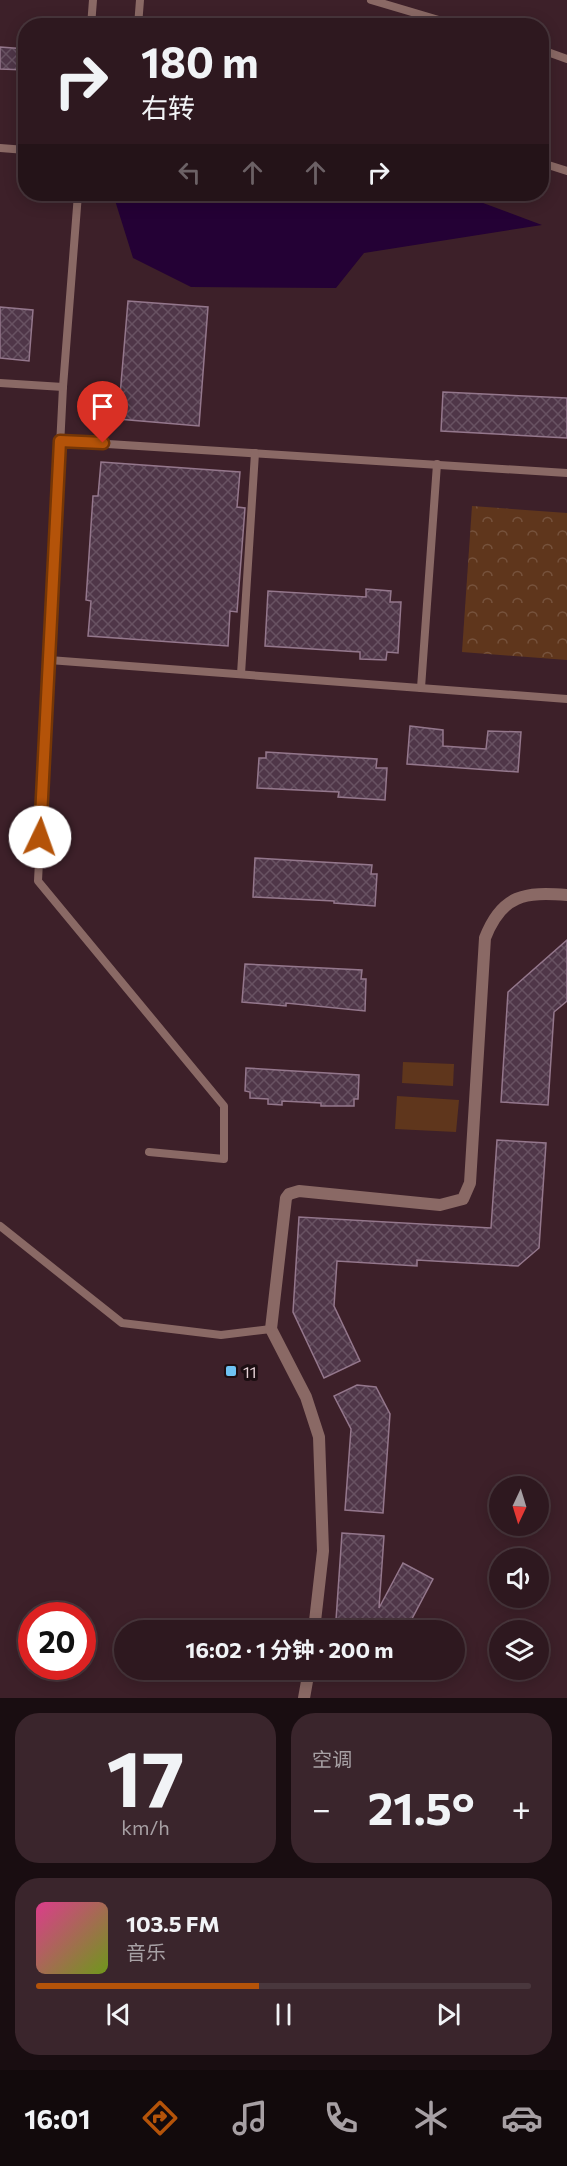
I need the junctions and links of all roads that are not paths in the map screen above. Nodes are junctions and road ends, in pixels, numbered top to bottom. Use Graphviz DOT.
graph roads {
  1 [pos="93,0"];
  2 [pos="140,0"];
  3 [pos="371,0"];
  4 [pos="92,18"];
  5 [pos="139,18"];
  6 [pos="432,18"];
  7 [pos="549,52"];
  8 [pos="567,58"];
  9 [pos="0,148"];
  10 [pos="18,149"];
  11 [pos="549,165"];
  12 [pos="567,171"];
  13 [pos="77,201"];
  14 [pos="0,383"];
  15 [pos="63,387"];
  16 [pos="60,441"];
  17 [pos="255,453"];
  18 [pos="437,464"];
  19 [pos="567,472"];
  20 [pos="49,660"];
  21 [pos="241,674"];
  22 [pos="421,688"];
  23 [pos="567,699"];
  24 [pos="567,895"];
  25 [pos="149,1152"];
  26 [pos="0,1227"];
  27 [pos="271,1329"];
  28 [pos="315,1620"];
  29 [pos="307,1680"];
  30 [pos="304,1698"];
  1 -- 4 [label="lane"];
  2 -- 5 [label="lane"];
  3 -- 6 [label="lane"];
  7 -- 8 [label="lane"];
  9 -- 10 [label="lane"];
  11 -- 12 [label="lane"];
  13 -- 15 [label="lane"];
  14 -- 15 [label="lane"];
  15 -- 16 [label="lane"];
  16 -- 17 [label="lane"];
  16 -- 20 [label="lane"];
  17 -- 18 [label="lane"];
  17 -- 21 [label="lane"];
  18 -- 19 [label="lane"];
  18 -- 22 [label="lane"];
  20 -- 21 [label="lane"];
  20 -- 25 [label="lane"];
  21 -- 22 [label="lane"];
  22 -- 23 [label="lane"];
  24 -- 27 [label="street"];
  26 -- 27 [label="lane"];
  27 -- 28 [label="street"];
  29 -- 30 [label="street"];
}
